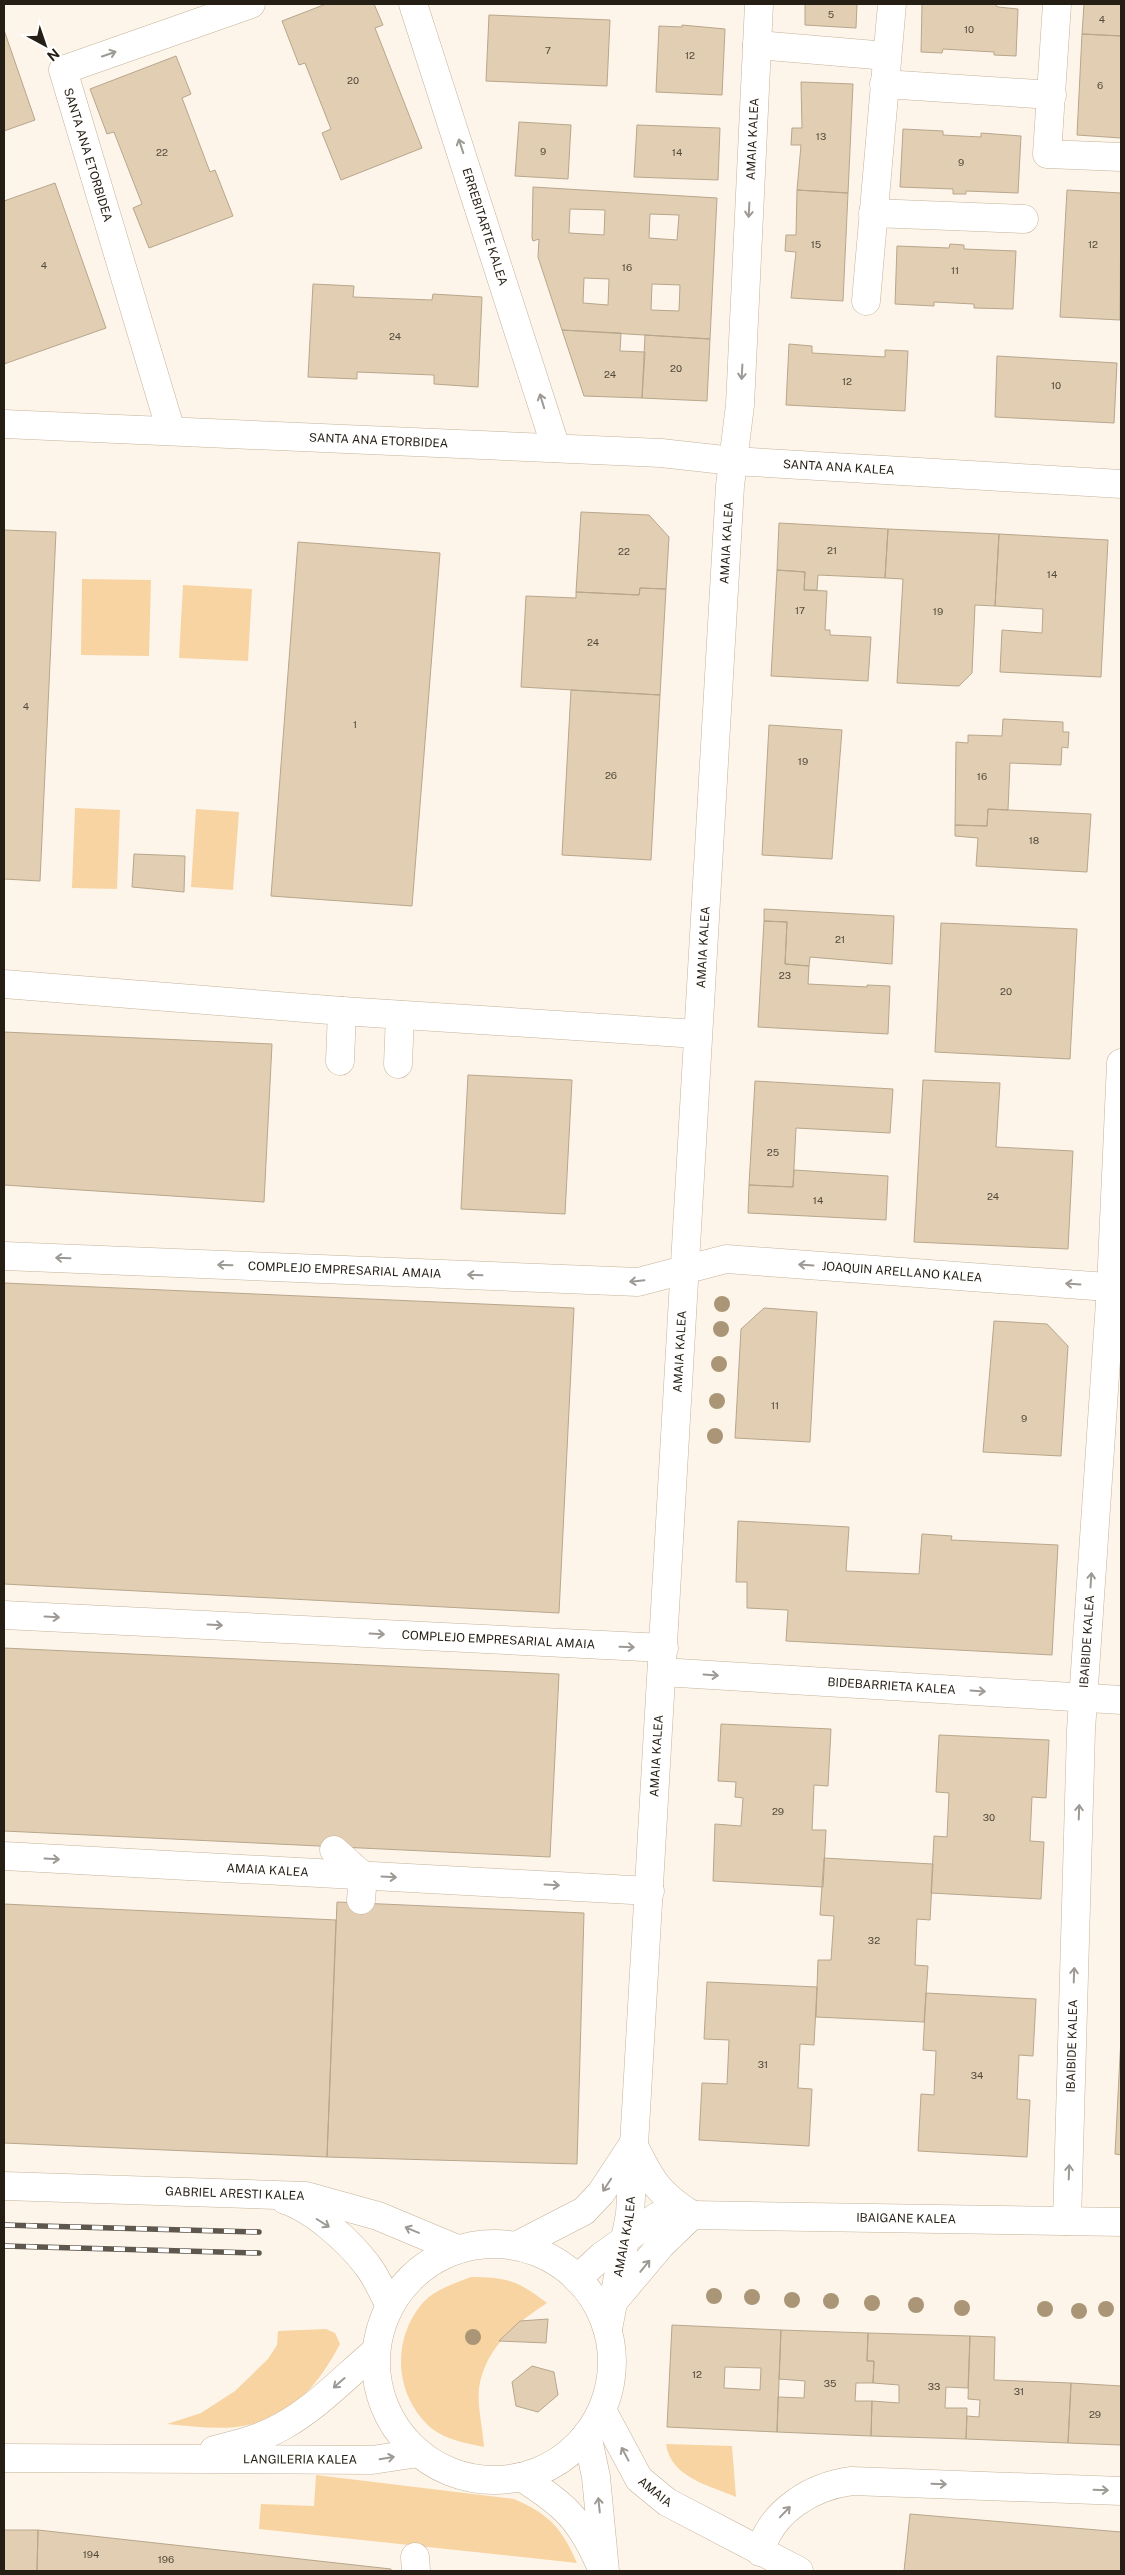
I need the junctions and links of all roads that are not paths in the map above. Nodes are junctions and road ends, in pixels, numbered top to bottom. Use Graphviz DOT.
graph roads {
  1 [pos="251,4"];
  2 [pos="414,4"];
  3 [pos="759,4"];
  4 [pos="892,4"];
  5 [pos="1058,4"];
  6 [pos="757,45"];
  7 [pos="887,56"];
  8 [pos="884,84"];
  9 [pos="1052,95"];
  10 [pos="1121,157"];
  11 [pos="873,213"];
  12 [pos="1024,219"];
  13 [pos="866,301"];
  14 [pos="4,424"];
  15 [pos="171,431"];
  16 [pos="556,448"];
  17 [pos="733,461"];
  18 [pos="1121,484"];
  19 [pos="4,984"];
  20 [pos="342,1011"];
  21 [pos="400,1015"];
  22 [pos="697,1034"];
  23 [pos="340,1061"];
  24 [pos="1121,1063"];
  25 [pos="398,1064"];
  26 [pos="4,1256"];
  27 [pos="684,1269"];
  28 [pos="1116,1288"];
  29 [pos="4,1615"];
  30 [pos="663,1660"];
  31 [pos="1083,1698"];
  32 [pos="1121,1700"];
  33 [pos="334,1850"];
  34 [pos="4,1856"];
  35 [pos="362,1888"];
  36 [pos="650,1891"];
  37 [pos="633,2144"];
  38 [pos="4,2186"];
  39 [pos="264,2193"];
  40 [pos="692,2215"];
  41 [pos="1067,2221"];
  42 [pos="1121,2222"];
  43 [pos="626,2238"];
  44 [pos="518,2245"];
  45 [pos="457,2249"];
  46 [pos="577,2279"];
  47 [pos="613,2302"];
  48 [pos="390,2306"];
  49 [pos="608,2329"];
  50 [pos="376,2351"];
  51 [pos="602,2410"];
  52 [pos="587,2434"];
  53 [pos="419,2453"];
  54 [pos="4,2458"];
  55 [pos="181,2459"];
  56 [pos="521,2477"];
  57 [pos="1121,2491"];
  58 [pos="767,2562"];
  59 [pos="604,2571"];
  60 [pos="799,2571"];
  15 -- 1 [label="street, SANTA ANA ETORBIDEA, one-way"];
  16 -- 2 [label="street, ERREBITARTE KALEA, one-way"];
  3 -- 6 [label="street, AMAIA KALEA"];
  4 -- 7 [label="street"];
  5 -- 9 [label="street"];
  6 -- 7 [label="street"];
  6 -- 17 [label="street, AMAIA KALEA, one-way"];
  7 -- 8 [label="street"];
  8 -- 9 [label="street"];
  8 -- 11 [label="street"];
  9 -- 10 [label="street"];
  11 -- 12 [label="street"];
  11 -- 13 [label="street"];
  14 -- 15 [label="street, SANTA ANA ETORBIDEA"];
  15 -- 16 [label="street, SANTA ANA ETORBIDEA"];
  16 -- 17 [label="street, SANTA ANA KALEA"];
  17 -- 18 [label="street, SANTA ANA KALEA"];
  17 -- 22 [label="street, AMAIA KALEA"];
  19 -- 20 [label="street"];
  20 -- 21 [label="street"];
  20 -- 23 [label="street"];
  21 -- 22 [label="street"];
  21 -- 25 [label="street"];
  22 -- 27 [label="street, AMAIA KALEA"];
  24 -- 28 [label="street, IBAIBIDE KALEA"];
  27 -- 26 [label="street, COMPLEJO EMPRESARIAL AMAIA, one-way"];
  28 -- 27 [label="street, JOAQUIN ARELLANO KALEA, one-way"];
  27 -- 30 [label="street, AMAIA KALEA"];
  31 -- 28 [label="street, IBAIBIDE KALEA, one-way"];
  29 -- 30 [label="street, COMPLEJO EMPRESARIAL AMAIA, one-way"];
  30 -- 31 [label="street, BIDEBARRIETA KALEA, one-way"];
  30 -- 36 [label="street, AMAIA KALEA"];
  31 -- 32 [label="street, BIDEBARRIETA KALEA"];
  41 -- 31 [label="street, IBAIBIDE KALEA, one-way"];
  33 -- 35 [label="street"];
  34 -- 35 [label="street, AMAIA KALEA, one-way"];
  35 -- 36 [label="street, AMAIA KALEA, one-way"];
  36 -- 37 [label="street, AMAIA KALEA"];
  37 -- 40 [label="street"];
  37 -- 43 [label="street, AMAIA KALEA"];
  37 -- 44 [label="street, AMAIA KALEA, one-way"];
  38 -- 39 [label="street, GABRIEL ARESTI KALEA"];
  45 -- 39 [label="street, GABRIEL ARESTI KALEA, one-way"];
  39 -- 48 [label="street, one-way"];
  40 -- 41 [label="street, IBAIGANE KALEA"];
  40 -- 43 [label="street, IBAIGANE KALEA"];
  47 -- 40 [label="street, one-way"];
  41 -- 42 [label="street, IBAIGANE KALEA"];
  43 -- 46 [label="street, IBAIGANE KALEA"];
  43 -- 47 [label="street, AMAIA KALEA"];
  44 -- 45 [label="street"];
  44 -- 46 [label="street"];
  45 -- 48 [label="street"];
  46 -- 49 [label="street"];
  47 -- 49 [label="street, AMAIA KALEA"];
  48 -- 50 [label="street"];
  49 -- 51 [label="street"];
  50 -- 53 [label="street"];
  50 -- 55 [label="street, LANGILERIA KALEA, one-way"];
  51 -- 52 [label="street"];
  58 -- 51 [label="street, AMAIA, one-way"];
  52 -- 56 [label="street"];
  59 -- 52 [label="street, one-way"];
  55 -- 53 [label="street, LANGILERIA KALEA, one-way"];
  53 -- 56 [label="street"];
  54 -- 55 [label="street, LANGILERIA KALEA"];
  56 -- 59 [label="street"];
  58 -- 57 [label="street, one-way"];
  58 -- 60 [label="street, AMAIA"];
}
